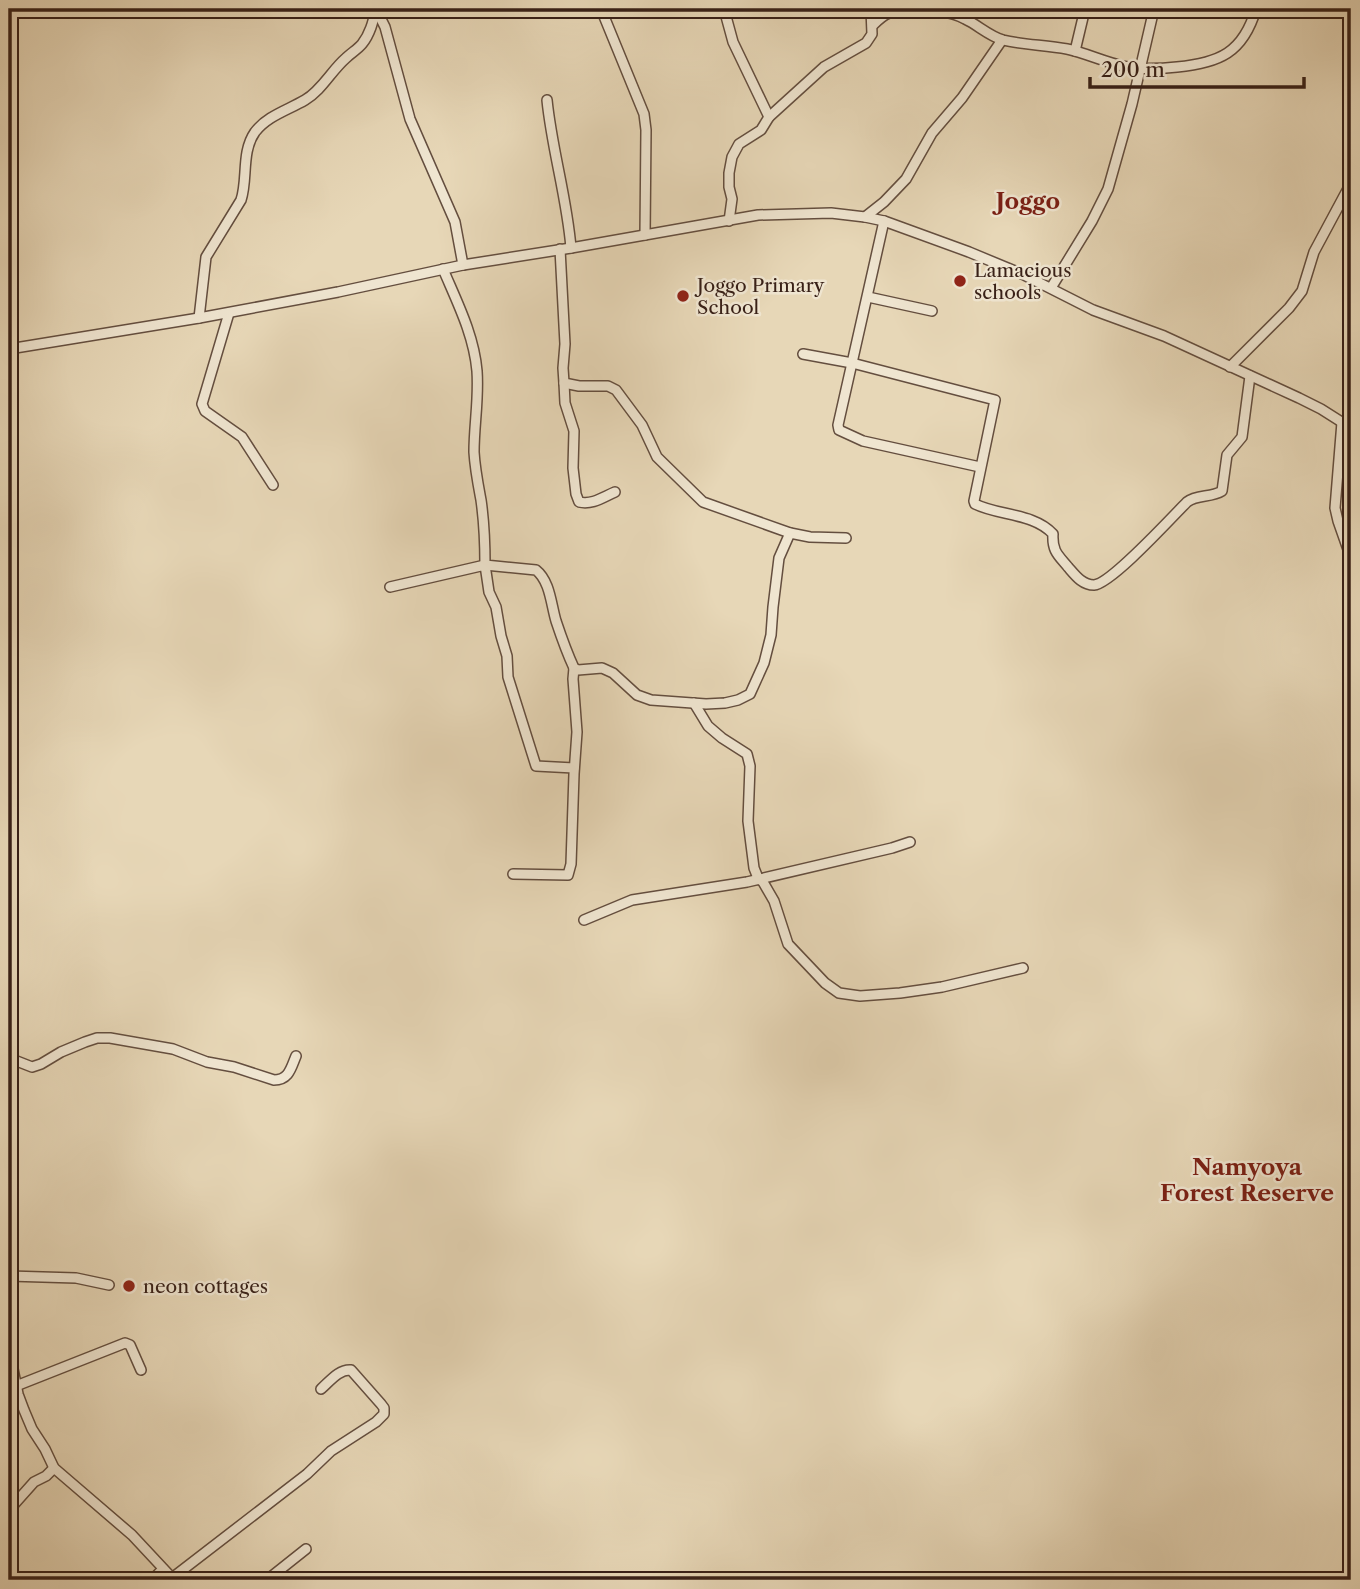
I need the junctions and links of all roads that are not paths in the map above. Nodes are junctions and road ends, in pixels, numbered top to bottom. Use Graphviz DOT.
graph roads {
  1 [pos="376,9"];
  2 [pos="601,9"];
  3 [pos="724,9"];
  4 [pos="871,9"];
  5 [pos="912,9"];
  6 [pos="1085,9"];
  7 [pos="1154,9"];
  8 [pos="1255,9"];
  9 [pos="964,13"];
  10 [pos="873,25"];
  11 [pos="1002,40"];
  12 [pos="1075,51"];
  13 [pos="1141,69"];
  14 [pos="547,100"];
  15 [pos="769,117"];
  16 [pos="1351,183"];
  17 [pos="865,217"];
  18 [pos="729,220"];
  19 [pos="884,221"];
  20 [pos="645,235"];
  21 [pos="571,248"];
  22 [pos="561,249"];
  23 [pos="463,265"];
  24 [pos="443,269"];
  25 [pos="1051,288"];
  26 [pos="868,297"];
  27 [pos="932,311"];
  28 [pos="229,313"];
  29 [pos="199,318"];
  30 [pos="9,349"];
  31 [pos="803,355"];
  32 [pos="852,363"];
  33 [pos="1230,367"];
  34 [pos="1250,376"];
  35 [pos="564,383"];
  36 [pos="1342,422"];
  37 [pos="1351,428"];
  38 [pos="980,467"];
  39 [pos="273,485"];
  40 [pos="615,492"];
  41 [pos="790,533"];
  42 [pos="846,538"];
  43 [pos="1351,558"];
  44 [pos="485,565"];
  45 [pos="390,587"];
  46 [pos="575,668"];
  47 [pos="694,703"];
  48 [pos="574,768"];
  49 [pos="910,842"];
  50 [pos="513,874"];
  51 [pos="758,878"];
  52 [pos="584,920"];
  53 [pos="1023,968"];
  54 [pos="296,1056"];
  55 [pos="9,1058"];
  56 [pos="9,1276"];
  57 [pos="109,1285"];
  58 [pos="9,1349"];
  59 [pos="141,1370"];
  60 [pos="11,1373"];
  61 [pos="16,1385"];
  62 [pos="321,1389"];
  63 [pos="54,1468"];
  64 [pos="9,1510"];
  65 [pos="306,1549"];
  66 [pos="163,1569"];
  67 [pos="173,1579"];
  68 [pos="152,1580"];
  69 [pos="267,1580"];
  1 -- 23 [label="street"];
  1 -- 29 [label="street"];
  2 -- 20 [label="street"];
  3 -- 15 [label="street"];
  4 -- 10 [label="street"];
  5 -- 9 [label="street"];
  5 -- 10 [label="street"];
  6 -- 12 [label="street"];
  7 -- 13 [label="street"];
  8 -- 13 [label="street"];
  9 -- 11 [label="street"];
  10 -- 15 [label="street"];
  11 -- 12 [label="street"];
  11 -- 17 [label="street"];
  12 -- 13 [label="street"];
  13 -- 25 [label="street"];
  14 -- 21 [label="street"];
  15 -- 18 [label="street"];
  16 -- 33 [label="street"];
  17 -- 18 [label="street"];
  17 -- 19 [label="street"];
  18 -- 20 [label="street"];
  19 -- 25 [label="street"];
  19 -- 26 [label="street"];
  20 -- 21 [label="street"];
  21 -- 22 [label="street"];
  22 -- 23 [label="street"];
  22 -- 35 [label="street"];
  23 -- 24 [label="street"];
  24 -- 28 [label="street"];
  24 -- 44 [label="street"];
  25 -- 33 [label="street"];
  26 -- 27 [label="street"];
  26 -- 32 [label="street"];
  28 -- 29 [label="street"];
  28 -- 39 [label="street"];
  29 -- 30 [label="street"];
  31 -- 32 [label="street"];
  32 -- 38 [label="street"];
  32 -- 38 [label="street"];
  33 -- 34 [label="street"];
  34 -- 36 [label="street"];
  34 -- 38 [label="street"];
  35 -- 40 [label="street"];
  35 -- 41 [label="street"];
  36 -- 37 [label="street"];
  36 -- 43 [label="street"];
  41 -- 42 [label="street"];
  41 -- 47 [label="street"];
  44 -- 45 [label="street"];
  44 -- 46 [label="street"];
  44 -- 48 [label="street"];
  46 -- 47 [label="street"];
  46 -- 48 [label="street"];
  47 -- 51 [label="street"];
  48 -- 50 [label="street"];
  49 -- 51 [label="street"];
  51 -- 52 [label="street"];
  51 -- 53 [label="street"];
  54 -- 55 [label="street"];
  56 -- 57 [label="street"];
  58 -- 60 [label="street"];
  59 -- 61 [label="street"];
  60 -- 61 [label="street"];
  61 -- 63 [label="street"];
  62 -- 67 [label="street"];
  63 -- 64 [label="street"];
  63 -- 66 [label="street"];
  65 -- 69 [label="street"];
  66 -- 67 [label="street"];
  66 -- 68 [label="street"];
}
